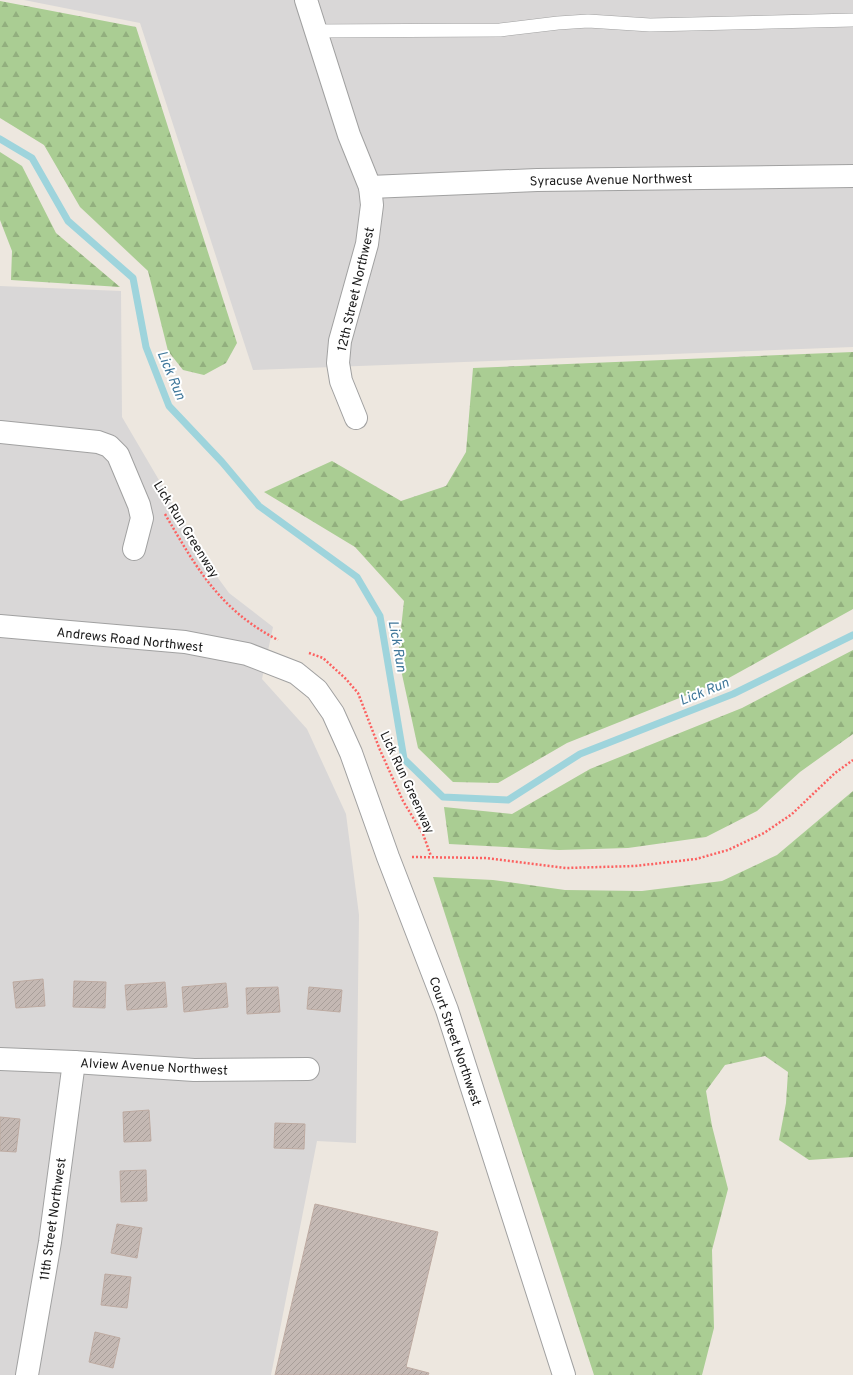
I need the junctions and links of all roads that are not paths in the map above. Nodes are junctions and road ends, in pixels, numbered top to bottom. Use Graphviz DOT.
graph roads {
  1 [pos="306,0"];
  2 [pos="853,20"];
  3 [pos="315,31"];
  4 [pos="853,176"];
  5 [pos="370,188"];
  6 [pos="356,418"];
  7 [pos="0,432"];
  8 [pos="134,549"];
  9 [pos="0,626"];
  10 [pos="334,713"];
  11 [pos="0,1059"];
  12 [pos="74,1062"];
  13 [pos="308,1069"];
  14 [pos="26,1375"];
  15 [pos="564,1375"];
  1 -- 3 [label="street, 12th Street Northwest"];
  2 -- 3 [label="lane"];
  3 -- 5 [label="street, 12th Street Northwest"];
  4 -- 5 [label="street, Syracuse Avenue Northwest"];
  5 -- 6 [label="street, 12th Street Northwest"];
  7 -- 8 [label="street"];
  9 -- 10 [label="street, Andrews Road Northwest"];
  10 -- 15 [label="street, Court Street Northwest"];
  11 -- 12 [label="street, Alview Avenue Northwest"];
  12 -- 13 [label="street, Alview Avenue Northwest"];
  12 -- 14 [label="street, 11th Street Northwest"];
}
